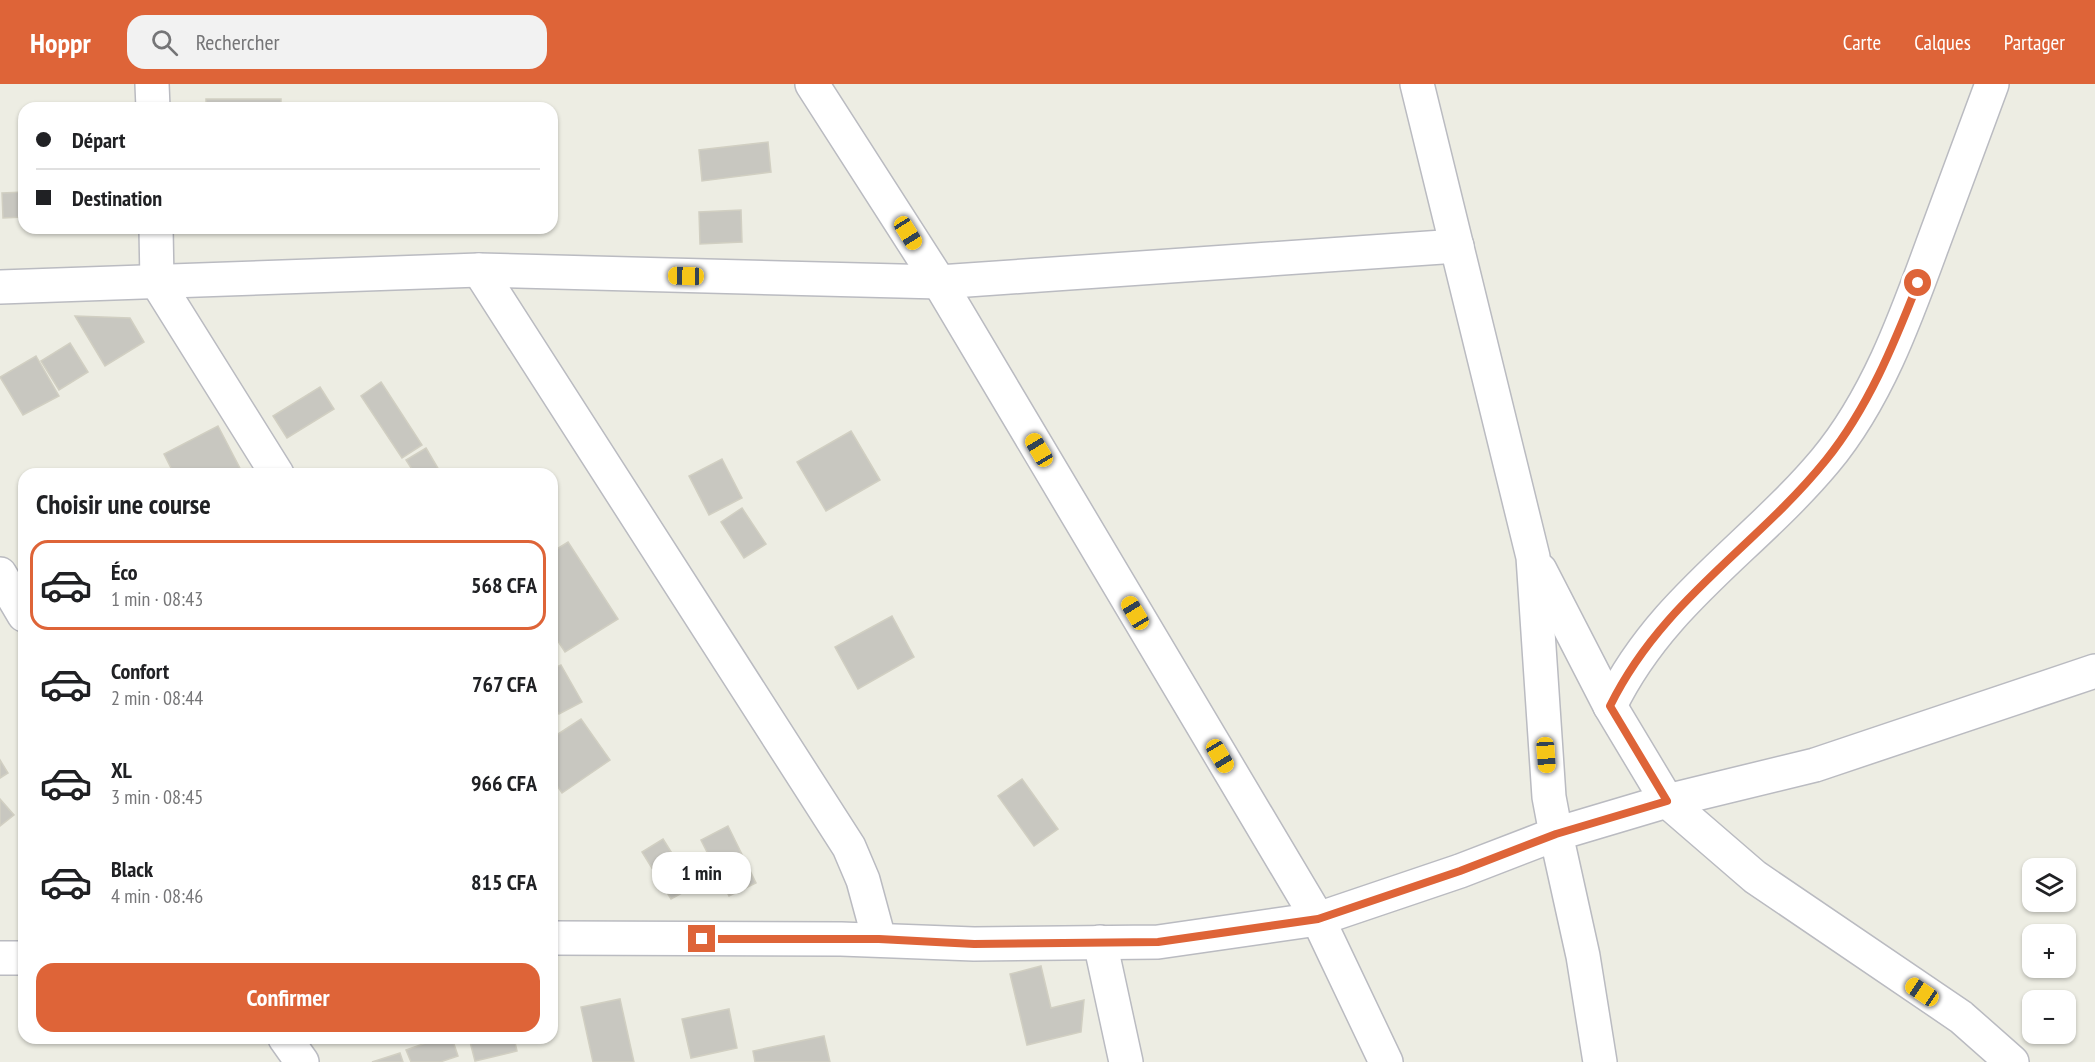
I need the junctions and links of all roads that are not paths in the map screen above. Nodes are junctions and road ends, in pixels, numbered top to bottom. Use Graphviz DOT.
graph roads {
  1 [pos="152,84"];
  2 [pos="812,84"];
  3 [pos="1417,84"];
  4 [pos="1992,84"];
  5 [pos="153,102"];
  6 [pos="156,234"];
  7 [pos="1457,246"];
  8 [pos="479,270"];
  9 [pos="157,282"];
  10 [pos="939,282"];
  11 [pos="0,287"];
  12 [pos="273,468"];
  13 [pos="1533,557"];
  14 [pos="0,574"];
  15 [pos="18,605"];
  16 [pos="2095,671"];
  17 [pos="1610,706"];
  18 [pos="1667,801"];
  19 [pos="1556,834"];
  20 [pos="1318,919"];
  21 [pos="558,936"];
  22 [pos="879,939"];
  23 [pos="1100,942"];
  24 [pos="0,958"];
  25 [pos="18,958"];
  26 [pos="289,1044"];
  27 [pos="302,1062"];
  28 [pos="1125,1062"];
  29 [pos="1386,1062"];
  30 [pos="1600,1062"];
  31 [pos="2012,1062"];
  1 -- 5 [label="street"];
  2 -- 10 [label="street"];
  3 -- 7 [label="street"];
  4 -- 17 [label="street"];
  6 -- 9 [label="street"];
  7 -- 10 [label="street"];
  7 -- 13 [label="street"];
  8 -- 9 [label="street"];
  8 -- 10 [label="street"];
  8 -- 22 [label="street"];
  9 -- 11 [label="street"];
  9 -- 12 [label="street"];
  10 -- 20 [label="street"];
  13 -- 17 [label="street"];
  13 -- 19 [label="street"];
  14 -- 15 [label="street"];
  16 -- 18 [label="street"];
  17 -- 18 [label="street"];
  18 -- 19 [label="street"];
  18 -- 31 [label="street"];
  19 -- 20 [label="street"];
  19 -- 30 [label="street"];
  20 -- 23 [label="street"];
  20 -- 29 [label="street"];
  21 -- 22 [label="street"];
  22 -- 23 [label="street"];
  23 -- 28 [label="street"];
  24 -- 25 [label="street"];
  26 -- 27 [label="street"];
}
